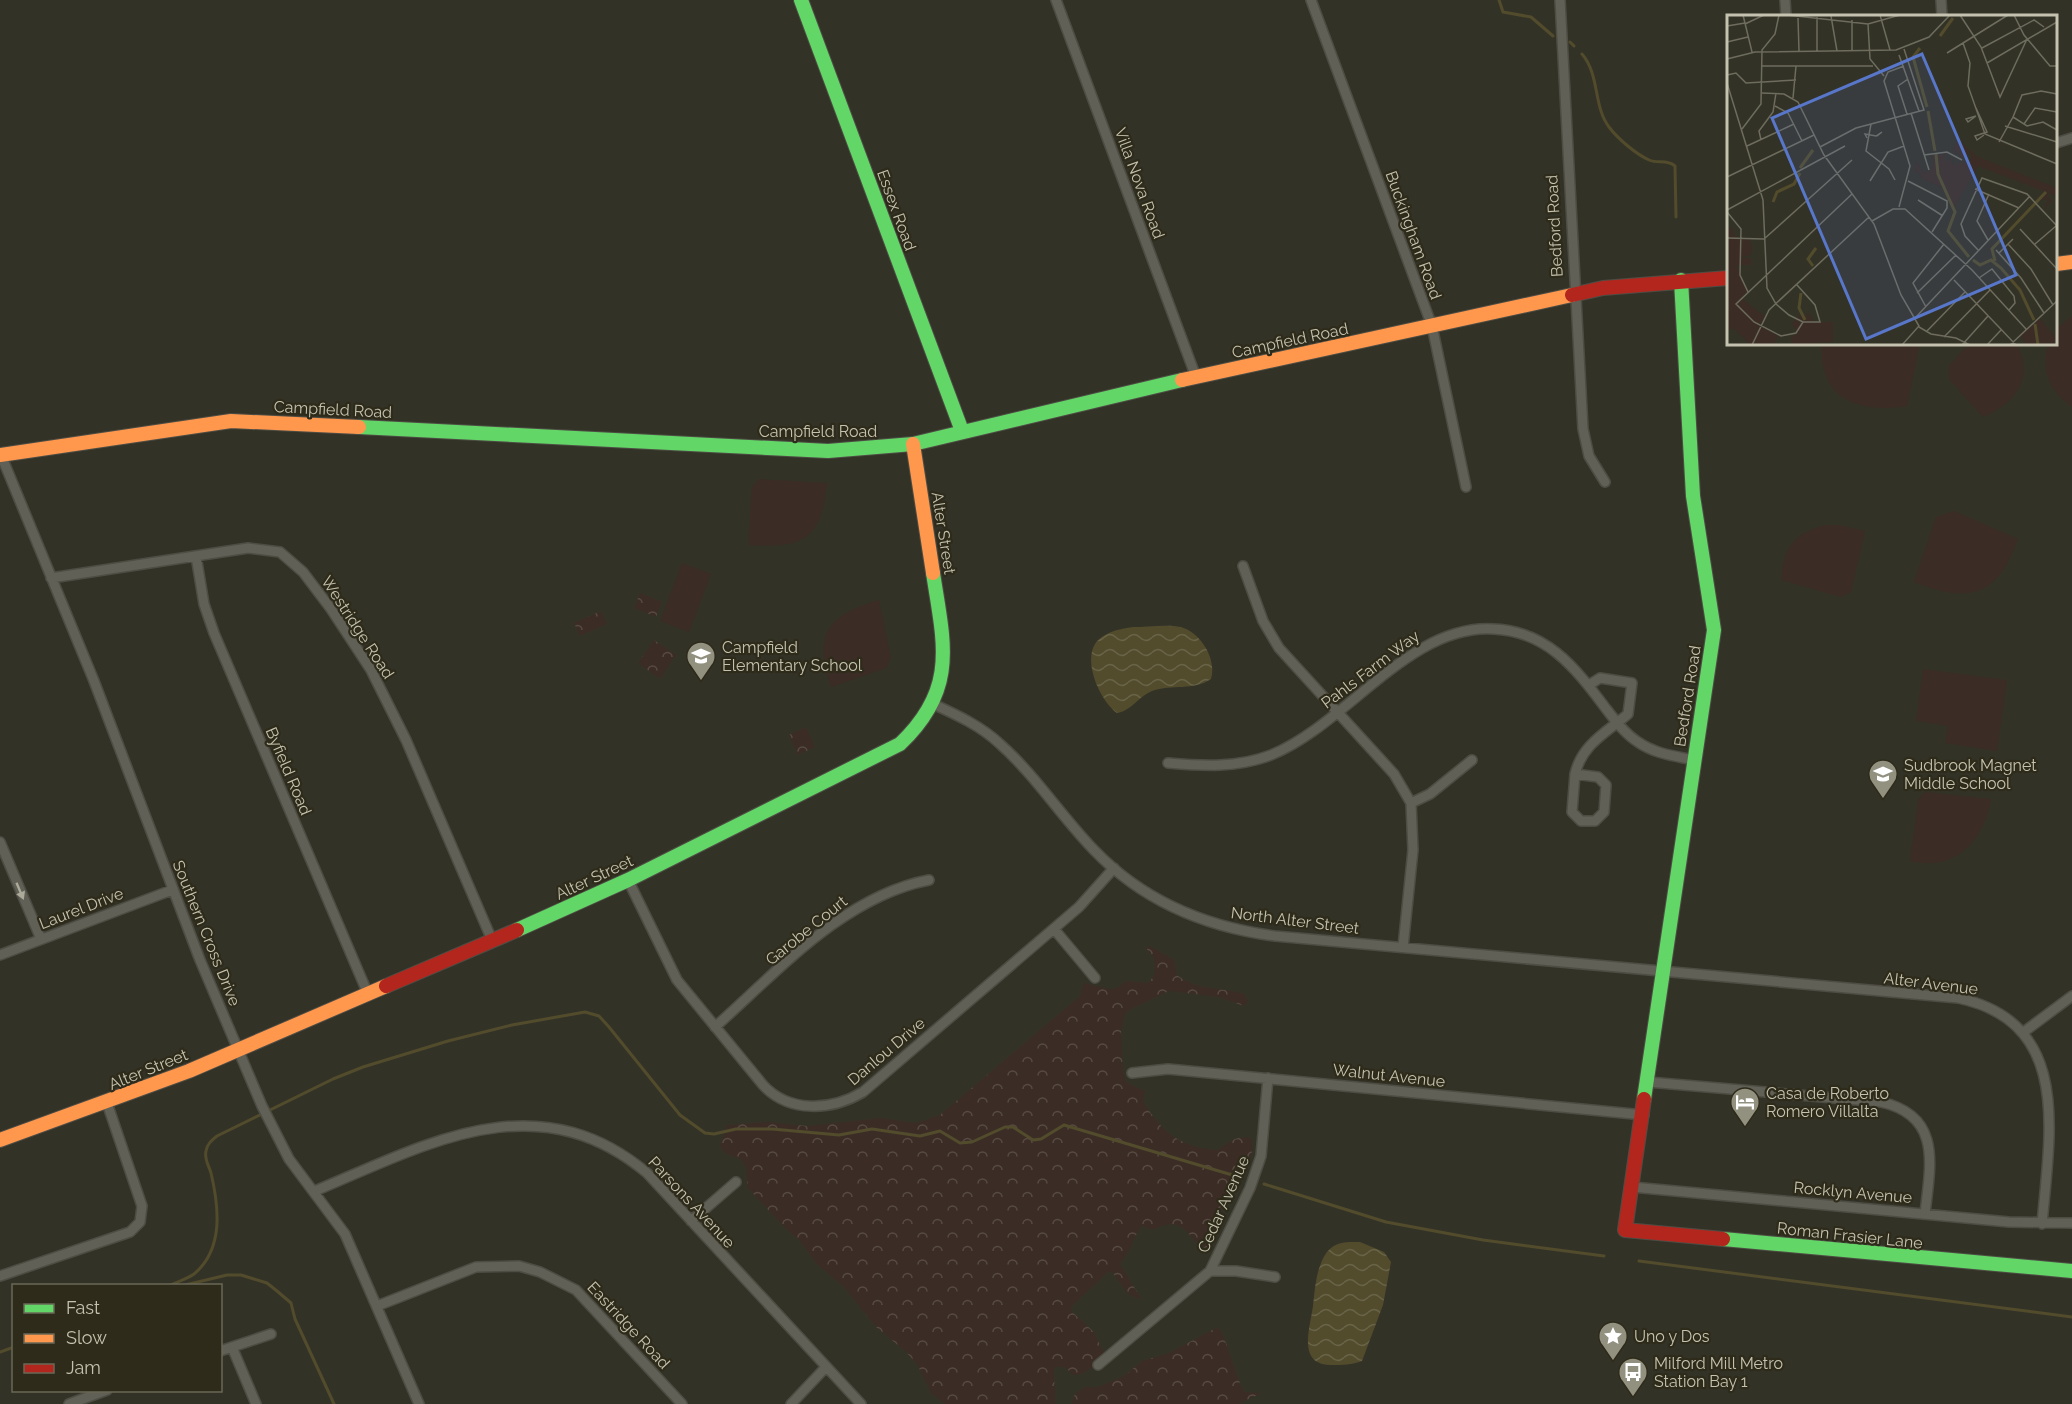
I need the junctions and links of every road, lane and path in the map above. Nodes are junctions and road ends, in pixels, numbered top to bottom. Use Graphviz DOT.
graph roads {
  1 [pos="801,0"];
  2 [pos="1056,0"];
  3 [pos="1311,0"];
  4 [pos="1560,0"];
  5 [pos="1785,0"];
  6 [pos="1941,0"];
  7 [pos="1786,15"];
  8 [pos="1942,15"];
  9 [pos="2072,138"];
  10 [pos="2057,142"];
  11 [pos="2072,262"];
  12 [pos="2057,264"];
  13 [pos="1727,278"];
  14 [pos="1680,280"];
  15 [pos="1574,294"];
  16 [pos="1432,326"];
  17 [pos="1196,377"];
  18 [pos="962,431"];
  19 [pos="913,444"];
  20 [pos="0,455"];
  21 [pos="1605,482"];
  22 [pos="1466,487"];
  23 [pos="196,556"];
  24 [pos="1243,566"];
  25 [pos="51,578"];
  26 [pos="1589,685"];
  27 [pos="933,704"];
  28 [pos="1336,713"];
  29 [pos="1617,723"];
  30 [pos="1472,760"];
  31 [pos="1694,760"];
  32 [pos="1168,763"];
  33 [pos="1575,774"];
  34 [pos="1411,803"];
  35 [pos="0,842"];
  36 [pos="1114,868"];
  37 [pos="628,880"];
  38 [pos="929,880"];
  39 [pos="172,890"];
  40 [pos="1054,929"];
  41 [pos="41,939"];
  42 [pos="492,940"];
  43 [pos="1403,947"];
  44 [pos="0,955"];
  45 [pos="1662,972"];
  46 [pos="1095,978"];
  47 [pos="368,994"];
  48 [pos="2072,996"];
  49 [pos="715,1027"];
  50 [pos="2025,1031"];
  51 [pos="239,1050"];
  52 [pos="1132,1073"];
  53 [pos="1268,1078"];
  54 [pos="1648,1082"];
  55 [pos="107,1103"];
  56 [pos="1644,1115"];
  57 [pos="0,1140"];
  58 [pos="736,1182"];
  59 [pos="1632,1187"];
  60 [pos="315,1191"];
  61 [pos="1925,1214"];
  62 [pos="691,1221"];
  63 [pos="2072,1223"];
  64 [pos="2042,1224"];
  65 [pos="1625,1230"];
  66 [pos="1210,1271"];
  67 [pos="2072,1271"];
  68 [pos="0,1276"];
  69 [pos="1275,1277"];
  70 [pos="377,1306"];
  71 [pos="270,1334"];
  72 [pos="232,1347"];
  73 [pos="222,1350"];
  74 [pos="1098,1365"];
  75 [pos="826,1367"];
  76 [pos="102,1392"];
  77 [pos="69,1404"];
  78 [pos="256,1404"];
  79 [pos="419,1404"];
  80 [pos="682,1404"];
  81 [pos="792,1404"];
  82 [pos="861,1404"];
  1 -- 18 [label="street, Essex Road"];
  2 -- 17 [label="street, Villa Nova Road"];
  3 -- 16 [label="street, Buckingham Road"];
  4 -- 15 [label="street, Bedford Road"];
  5 -- 7 [label="street"];
  6 -- 8 [label="street"];
  9 -- 10 [label="street"];
  11 -- 12 [label="street"];
  13 -- 14 [label="street, Campfield Road"];
  14 -- 15 [label="street, Campfield Road"];
  14 -- 31 [label="street, Bedford Road"];
  15 -- 16 [label="street, Campfield Road"];
  15 -- 21 [label="street, Bedford Road"];
  16 -- 17 [label="street, Campfield Road"];
  16 -- 22 [label="street, Buckingham Road"];
  17 -- 18 [label="street, Campfield Road"];
  18 -- 19 [label="street, Campfield Road"];
  19 -- 20 [label="street, Campfield Road"];
  19 -- 27 [label="street, Alter Street"];
  20 -- 25 [label="street, Southern Cross Drive"];
  23 -- 25 [label="street, Westridge Road"];
  23 -- 42 [label="street, Westridge Road"];
  23 -- 47 [label="street, Byfield Road"];
  24 -- 28 [label="street"];
  25 -- 39 [label="street, Southern Cross Drive"];
  26 -- 28 [label="street, Pahls Farm Way"];
  26 -- 29 [label="street, Pahls Farm Way"];
  26 -- 29 [label="street"];
  27 -- 36 [label="street, North Alter Street"];
  27 -- 37 [label="street, Alter Street"];
  28 -- 32 [label="street, Pahls Farm Way"];
  28 -- 34 [label="street"];
  29 -- 31 [label="street, Pahls Farm Way"];
  29 -- 33 [label="street"];
  30 -- 34 [label="street"];
  31 -- 45 [label="street, Bedford Road"];
  33 -- 33 [label="street"];
  34 -- 43 [label="street"];
  35 -- 41 [label="street, one-way"];
  36 -- 40 [label="street, Danlou Drive"];
  36 -- 43 [label="street, North Alter Street"];
  37 -- 42 [label="street, Alter Street"];
  37 -- 49 [label="street, Danlou Drive"];
  38 -- 49 [label="street, Garobe Court"];
  39 -- 41 [label="street, Laurel Drive"];
  39 -- 51 [label="street, Southern Cross Drive"];
  40 -- 46 [label="street"];
  40 -- 49 [label="street, Danlou Drive"];
  41 -- 44 [label="street, Laurel Drive"];
  42 -- 47 [label="street, Alter Street"];
  43 -- 45 [label="street, North Alter Street"];
  45 -- 50 [label="street, Alter Avenue"];
  45 -- 54 [label="street, Bedford Road"];
  47 -- 51 [label="street, Alter Street"];
  48 -- 50 [label="street"];
  50 -- 64 [label="street, Alter Avenue"];
  51 -- 55 [label="street, Alter Street"];
  51 -- 60 [label="street, Southern Cross Drive"];
  52 -- 53 [label="street, Walnut Avenue"];
  53 -- 56 [label="street, Walnut Avenue"];
  53 -- 66 [label="street, Cedar Avenue"];
  54 -- 56 [label="street, Bedford Road"];
  54 -- 61 [label="street"];
  55 -- 57 [label="street, Alter Street"];
  55 -- 68 [label="street"];
  56 -- 59 [label="street, Bedford Road"];
  58 -- 62 [label="street"];
  59 -- 61 [label="street, Rocklyn Avenue"];
  59 -- 65 [label="street, Bedford Road"];
  60 -- 62 [label="street, Parsons Avenue"];
  60 -- 70 [label="street, Southern Cross Drive"];
  61 -- 64 [label="street, Rocklyn Avenue"];
  62 -- 75 [label="street, Parsons Avenue"];
  63 -- 64 [label="street, Rocklyn Avenue"];
  65 -- 67 [label="street, Roman Frasier Lane"];
  66 -- 69 [label="street"];
  66 -- 74 [label="street"];
  70 -- 79 [label="street, Southern Cross Drive"];
  70 -- 80 [label="street, Eastridge Road"];
  71 -- 72 [label="street"];
  72 -- 73 [label="street"];
  72 -- 78 [label="street"];
  75 -- 81 [label="street"];
  75 -- 82 [label="street, Parsons Avenue"];
  76 -- 77 [label="street"];
}
